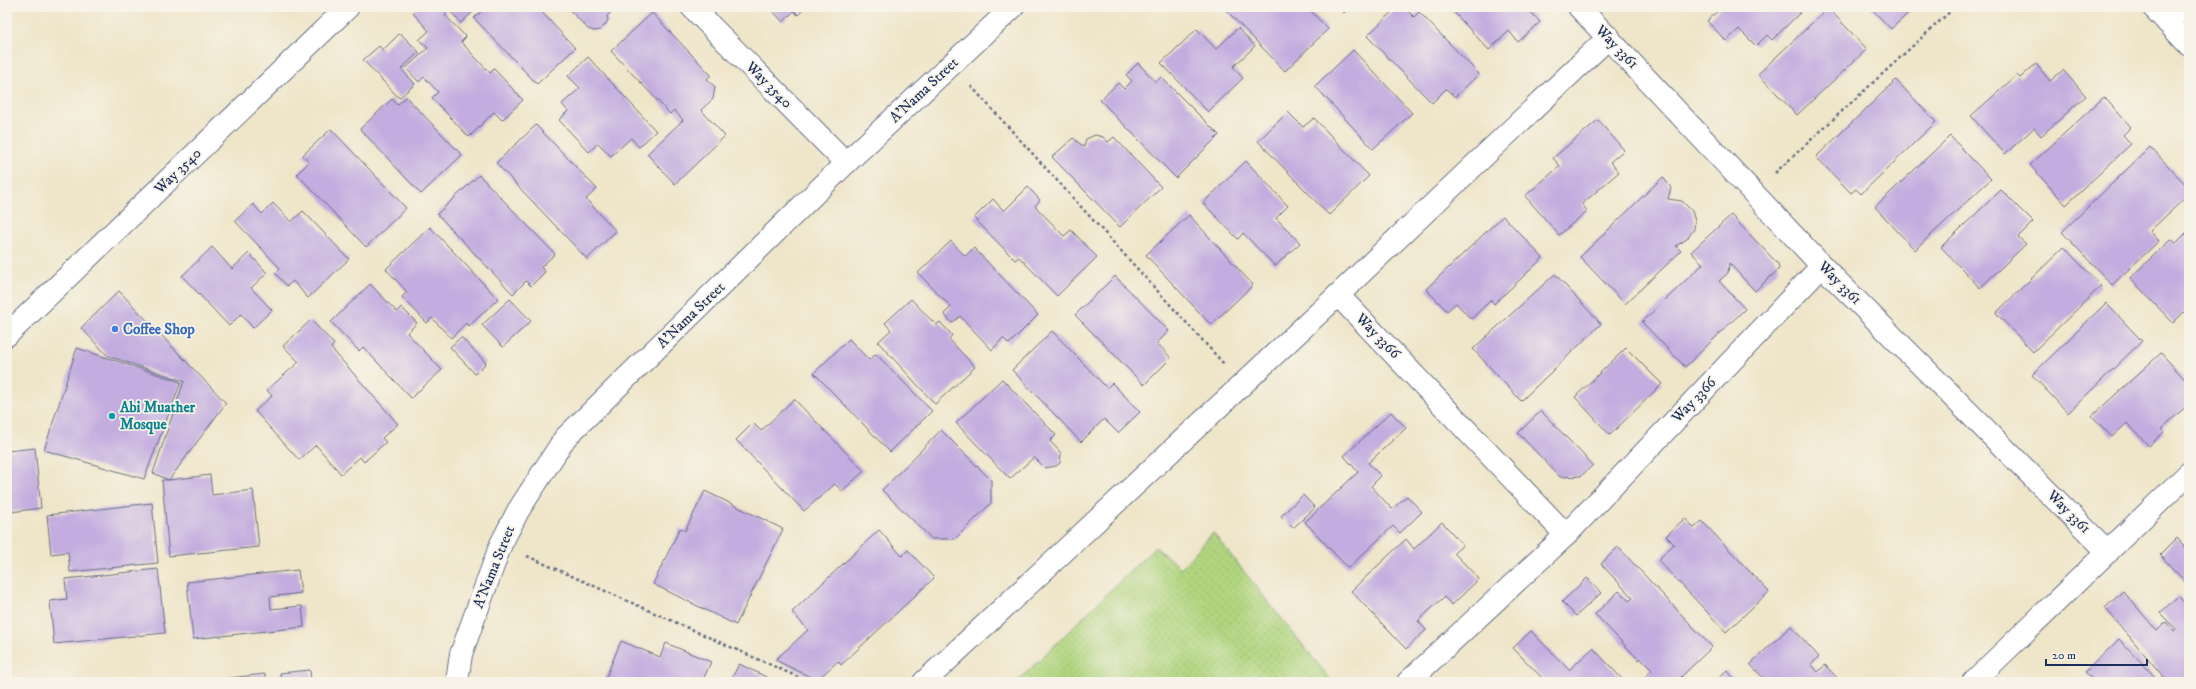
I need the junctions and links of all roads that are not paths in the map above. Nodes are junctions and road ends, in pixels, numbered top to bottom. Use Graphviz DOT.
graph roads {
  1 [pos="348,7"];
  2 [pos="692,7"];
  3 [pos="1013,7"];
  4 [pos="1578,7"];
  5 [pos="2183,7"];
  6 [pos="2160,14"];
  7 [pos="1609,37"];
  8 [pos="2189,45"];
  9 [pos="846,163"];
  10 [pos="1822,266"];
  11 [pos="1338,295"];
  12 [pos="7,335"];
  13 [pos="2189,473"];
  14 [pos="1566,534"];
  15 [pos="2108,552"];
  16 [pos="457,682"];
  17 [pos="924,682"];
  18 [pos="1408,682"];
  19 [pos="1973,682"];
  1 -- 12 [label="street, Way 3540"];
  2 -- 9 [label="street, Way 3540"];
  3 -- 9 [label="street, A'Nama Street"];
  4 -- 7 [label="street, Way 3361"];
  5 -- 6 [label="street"];
  6 -- 8 [label="street"];
  7 -- 10 [label="street, Way 3361"];
  7 -- 11 [label="street"];
  9 -- 16 [label="street, A'Nama Street"];
  10 -- 14 [label="street, Way 3366"];
  10 -- 15 [label="street, Way 3361"];
  11 -- 14 [label="street, Way 3366"];
  11 -- 17 [label="street"];
  13 -- 15 [label="street"];
  14 -- 18 [label="street, Way 3366"];
  15 -- 19 [label="street"];
}
